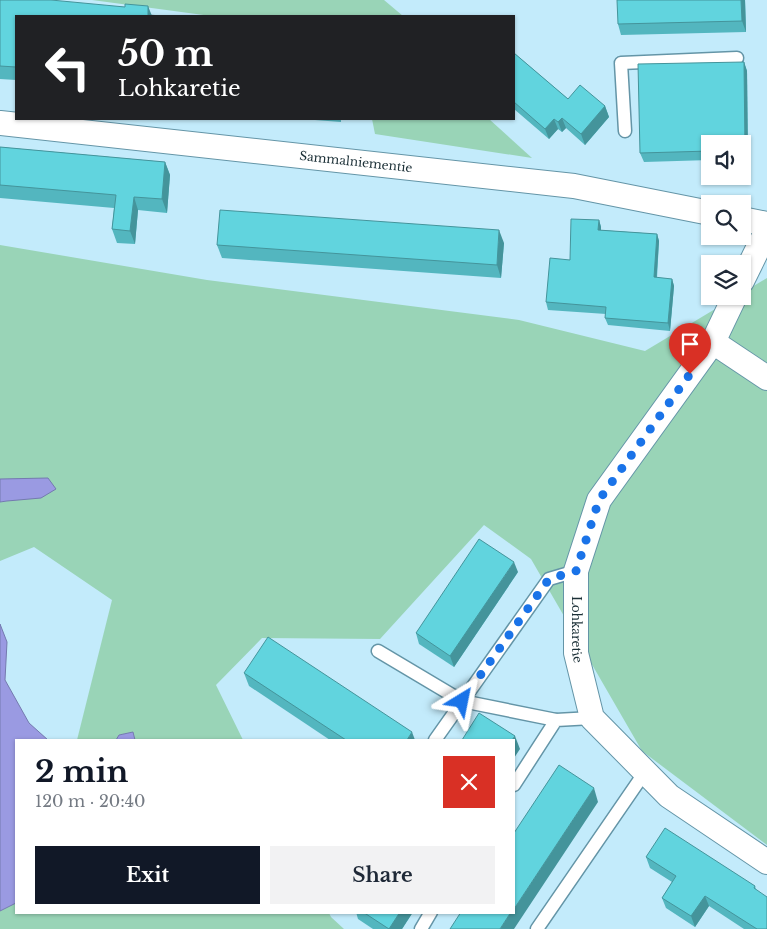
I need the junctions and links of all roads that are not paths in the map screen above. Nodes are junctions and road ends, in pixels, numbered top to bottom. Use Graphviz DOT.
graph roads {
  1 [pos="737,58"];
  2 [pos="0,123"];
  3 [pos="625,131"];
  4 [pos="701,211"];
  5 [pos="751,221"];
  6 [pos="767,224"];
  7 [pos="767,230"];
  8 [pos="751,263"];
  9 [pos="731,305"];
  10 [pos="713,342"];
  11 [pos="767,378"];
  12 [pos="576,571"];
  13 [pos="378,651"];
  14 [pos="462,701"];
  15 [pos="592,718"];
  16 [pos="556,720"];
  17 [pos="436,739"];
  18 [pos="645,772"];
  19 [pos="515,783"];
  20 [pos="767,862"];
  21 [pos="430,914"];
  22 [pos="421,929"];
  23 [pos="537,929"];
  1 -- 3 [label="lane"];
  2 -- 4 [label="street, Sammalniementie"];
  5 -- 6 [label="street"];
  7 -- 8 [label="street"];
  9 -- 10 [label="street, Lohkaretie"];
  10 -- 11 [label="street"];
  10 -- 12 [label="street, Lohkaretie"];
  12 -- 14 [label="lane"];
  12 -- 15 [label="street, Lohkaretie"];
  13 -- 14 [label="lane"];
  14 -- 16 [label="lane"];
  14 -- 17 [label="lane"];
  15 -- 16 [label="lane"];
  15 -- 18 [label="street"];
  16 -- 19 [label="lane"];
  18 -- 20 [label="street"];
  18 -- 23 [label="lane"];
  21 -- 22 [label="lane"];
}
